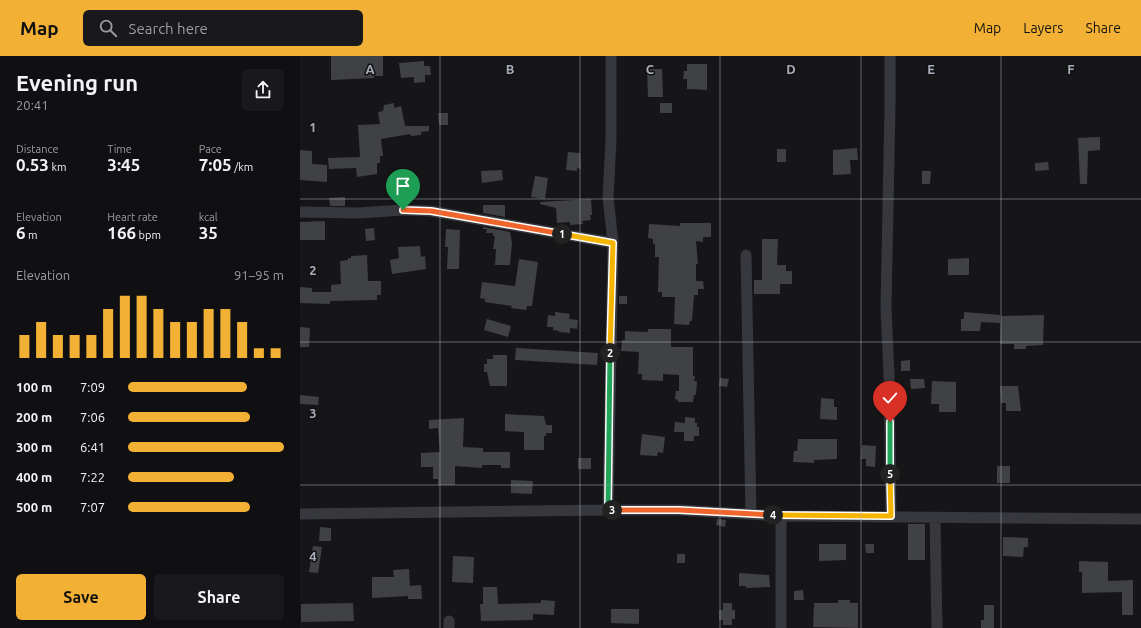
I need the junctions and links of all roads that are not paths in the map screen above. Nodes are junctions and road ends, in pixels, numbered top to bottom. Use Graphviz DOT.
graph roads {
  1 [pos="611,56"];
  2 [pos="890,56"];
  3 [pos="300,212"];
  4 [pos="613,243"];
  5 [pos="746,255"];
  6 [pos="608,510"];
  7 [pos="300,514"];
  8 [pos="752,514"];
  9 [pos="781,516"];
  10 [pos="891,516"];
  11 [pos="936,518"];
  12 [pos="1141,519"];
  13 [pos="781,628"];
  14 [pos="937,628"];
  1 -- 4 [label="street"];
  2 -- 10 [label="street"];
  3 -- 4 [label="street"];
  4 -- 6 [label="street"];
  5 -- 8 [label="street"];
  6 -- 7 [label="street"];
  6 -- 8 [label="street"];
  8 -- 9 [label="street"];
  9 -- 10 [label="street"];
  9 -- 13 [label="street"];
  10 -- 11 [label="street"];
  11 -- 12 [label="street"];
  11 -- 14 [label="street"];
}
